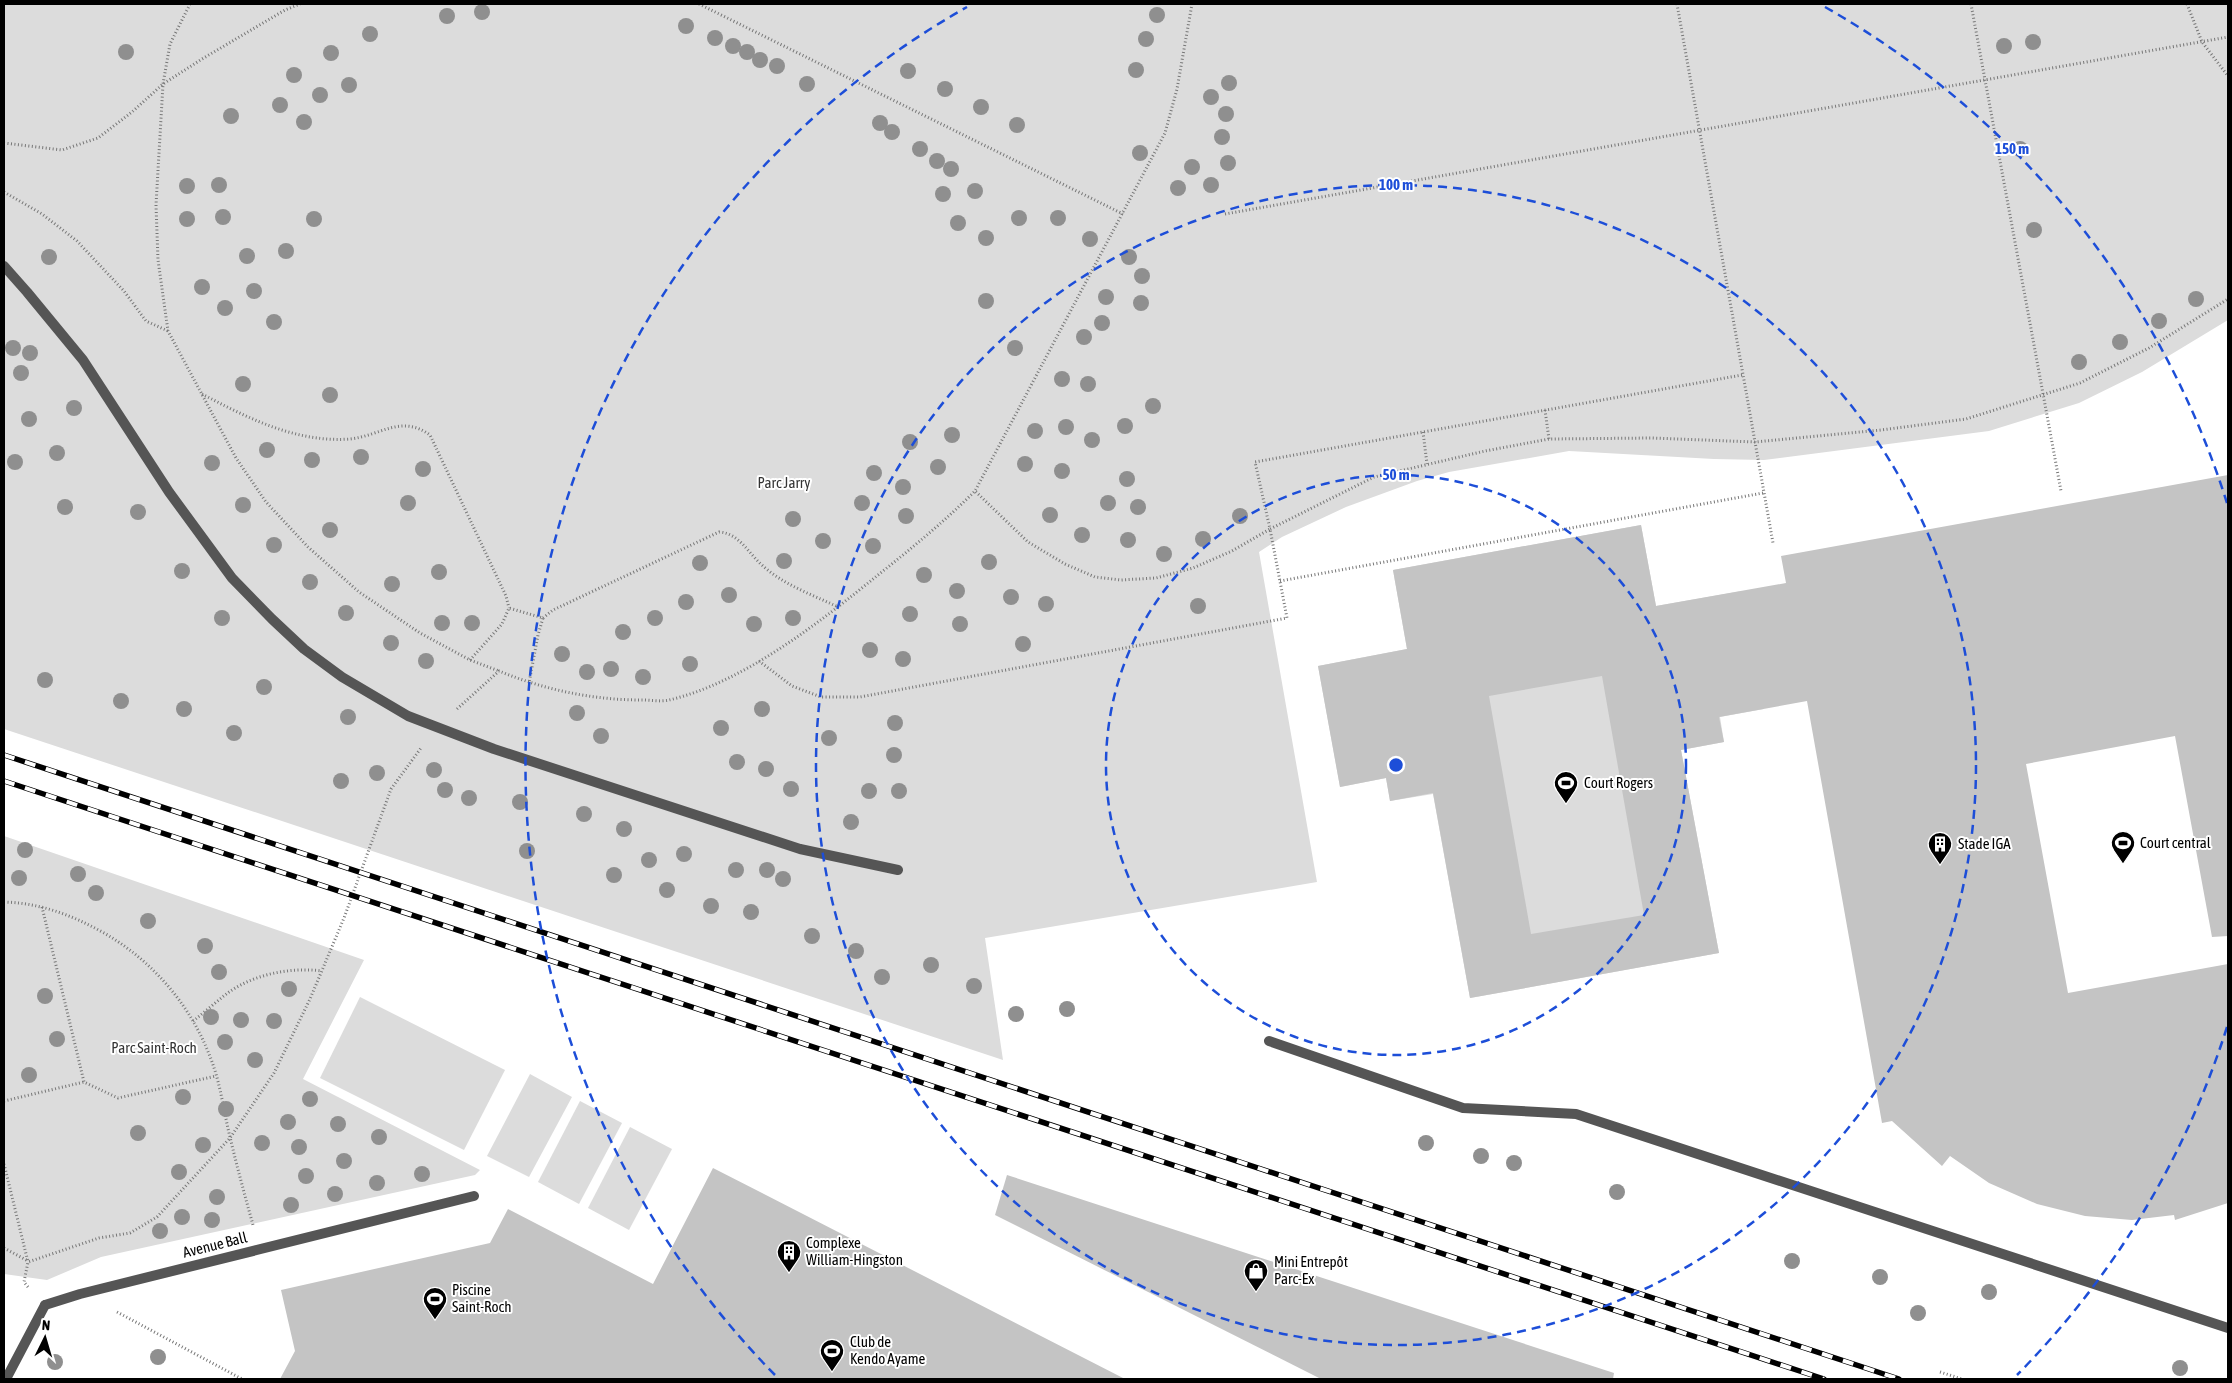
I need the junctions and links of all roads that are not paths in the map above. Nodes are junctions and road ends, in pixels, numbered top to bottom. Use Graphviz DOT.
graph roads {
  1 [pos="4,266"];
  2 [pos="898,870"];
  3 [pos="1269,1041"];
  4 [pos="474,1196"];
  5 [pos="2228,1328"];
  6 [pos="6,1379"];
  1 -- 2 [label="street"];
  3 -- 5 [label="street"];
  4 -- 6 [label="street, Avenue Ball"];
}
